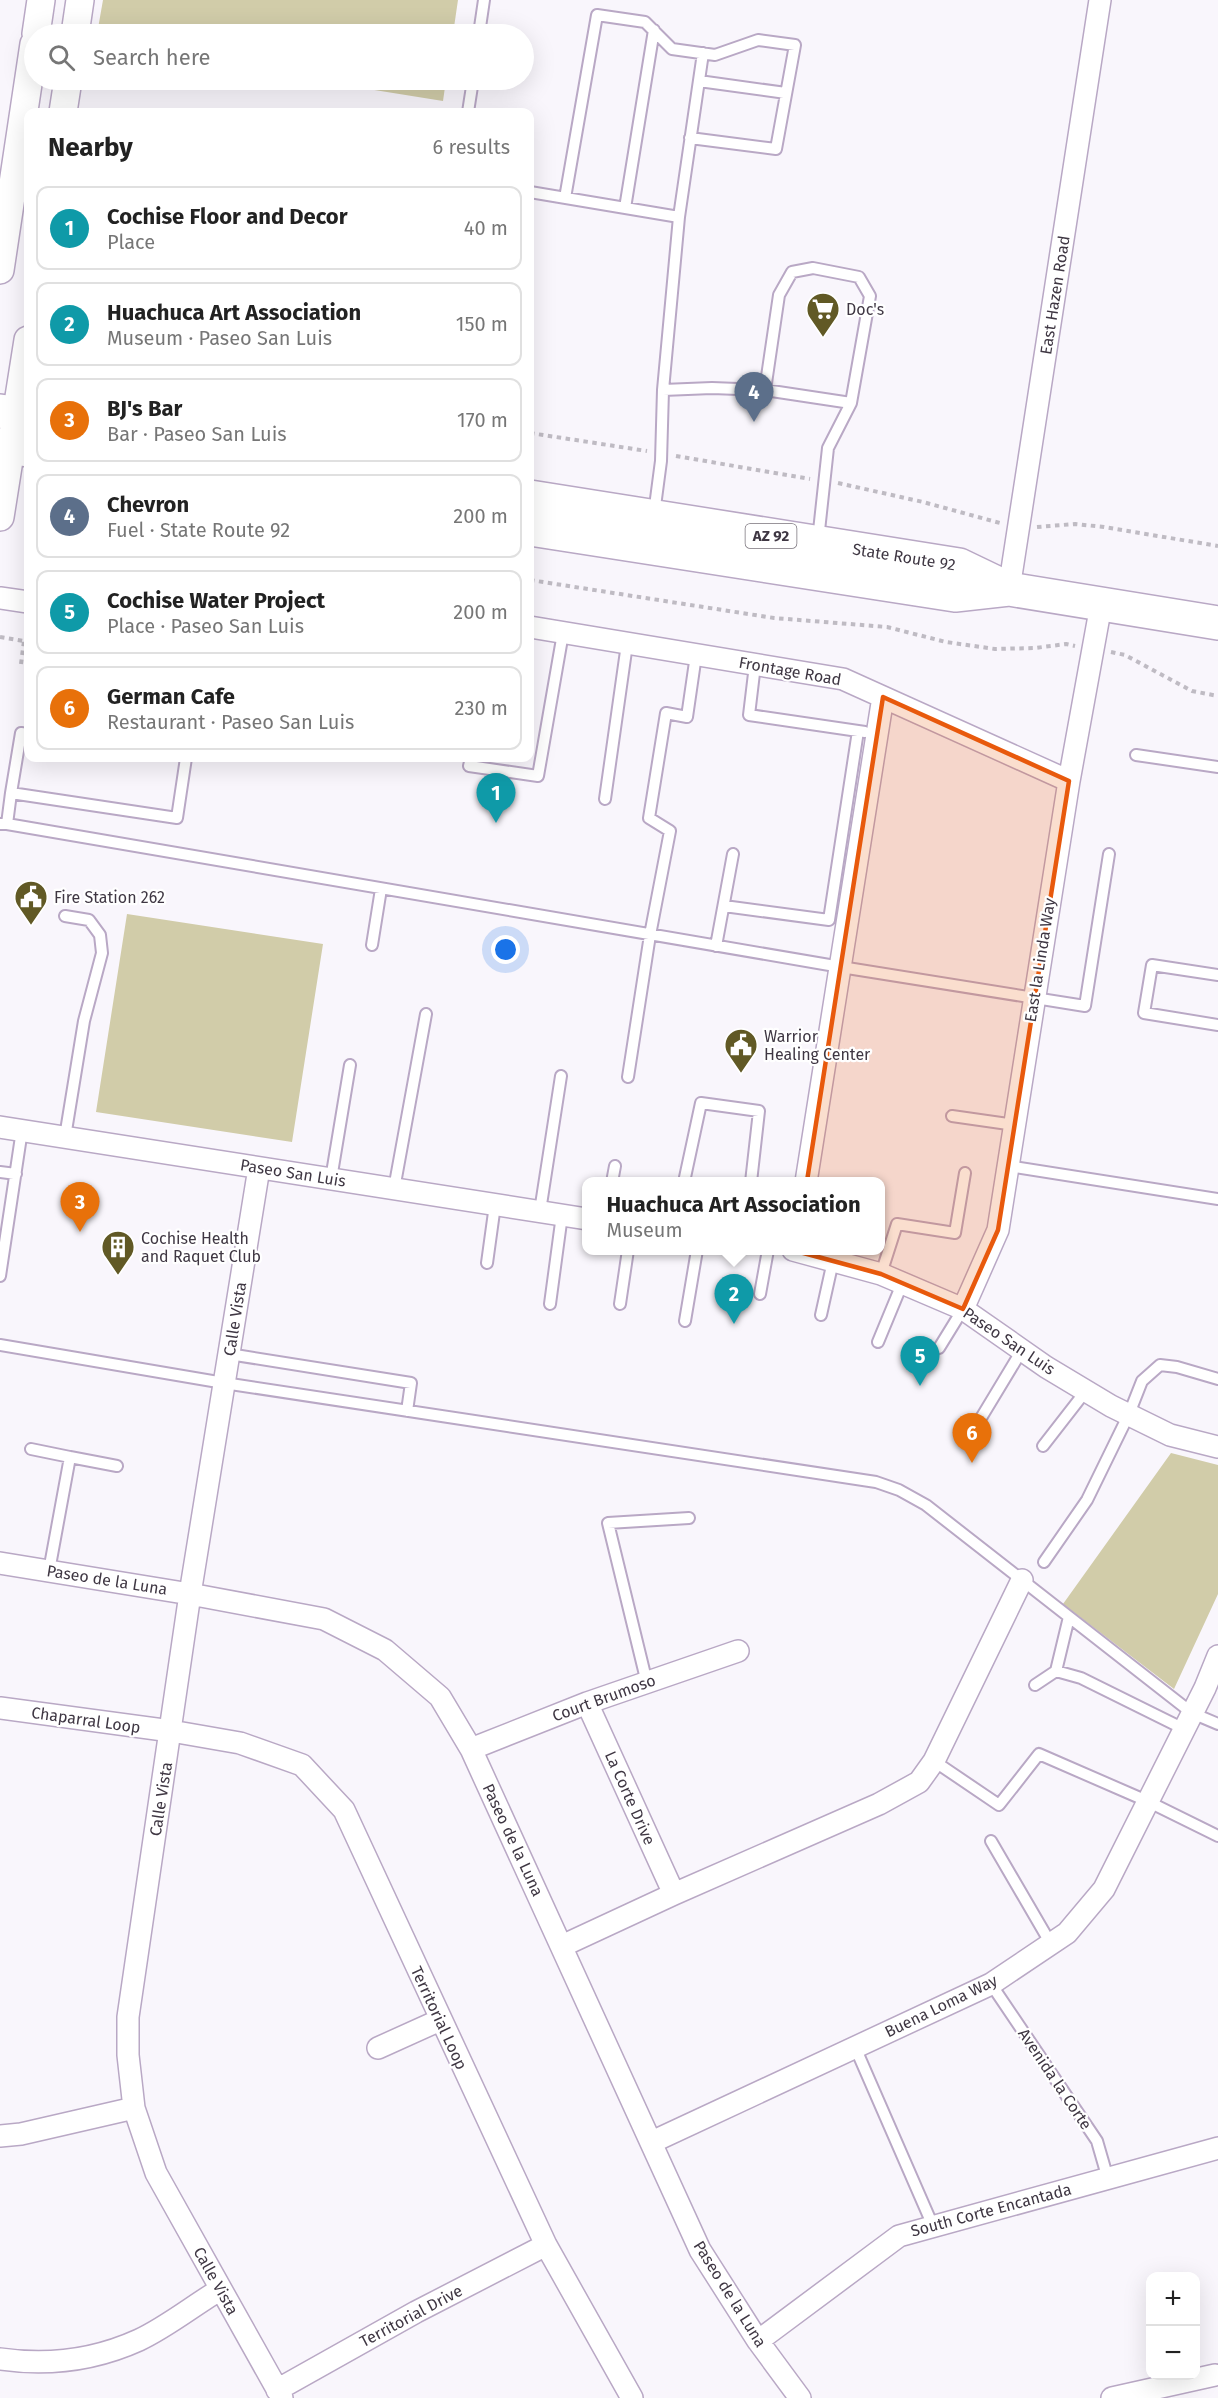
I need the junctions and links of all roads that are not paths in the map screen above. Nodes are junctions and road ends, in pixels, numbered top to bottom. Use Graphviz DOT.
graph roads {
  1 [pos="41,0"];
  2 [pos="80,0"];
  3 [pos="484,0"];
  4 [pos="1100,0"];
  5 [pos="37,24"];
  6 [pos="76,24"];
  7 [pos="480,24"];
  8 [pos="654,30"];
  9 [pos="703,53"];
  10 [pos="699,81"];
  11 [pos="27,90"];
  12 [pos="66,90"];
  13 [pos="471,90"];
  14 [pos="786,93"];
  15 [pos="24,108"];
  16 [pos="64,108"];
  17 [pos="469,108"];
  18 [pos="24,110"];
  19 [pos="690,138"];
  20 [pos="534,193"];
  21 [pos="565,198"];
  22 [pos="625,208"];
  23 [pos="679,217"];
  24 [pos="0,270"];
  25 [pos="24,362"];
  26 [pos="663,390"];
  27 [pos="765,390"];
  28 [pos="851,403"];
  29 [pos="15,413"];
  30 [pos="14,447"];
  31 [pos="534,498"];
  32 [pos="0,517"];
  33 [pos="534,528"];
  34 [pos="652,532"];
  35 [pos="818,543"];
  36 [pos="1009,589"];
  37 [pos="0,598"];
  38 [pos="24,601"];
  39 [pos="1101,604"];
  40 [pos="1218,623"];
  41 [pos="534,628"];
  42 [pos="563,633"];
  43 [pos="627,644"];
  44 [pos="696,655"];
  45 [pos="755,665"];
  46 [pos="883,697"];
  47 [pos="24,733"];
  48 [pos="867,733"];
  49 [pos="1136,754"];
  50 [pos="183,762"];
  51 [pos="470,762"];
  52 [pos="1218,767"];
  53 [pos="1069,781"];
  54 [pos="11,793"];
  55 [pos="605,799"];
  56 [pos="3,824"];
  57 [pos="733,854"];
  58 [pos="1109,854"];
  59 [pos="381,889"];
  60 [pos="724,906"];
  61 [pos="65,916"];
  62 [pos="650,935"];
  63 [pos="372,945"];
  64 [pos="716,946"];
  65 [pos="841,967"];
  66 [pos="1218,975"];
  67 [pos="1034,998"];
  68 [pos="426,1014"];
  69 [pos="1218,1025"];
  70 [pos="350,1065"];
  71 [pos="561,1076"];
  72 [pos="628,1077"];
  73 [pos="952,1116"];
  74 [pos="1015,1125"];
  75 [pos="0,1127"];
  76 [pos="22,1130"];
  77 [pos="65,1137"];
  78 [pos="615,1166"];
  79 [pos="1008,1166"];
  80 [pos="259,1168"];
  81 [pos="0,1172"];
  82 [pos="965,1173"];
  83 [pos="16,1174"];
  84 [pos="613,1177"];
  85 [pos="685,1177"];
  86 [pos="752,1177"];
  87 [pos="811,1177"];
  88 [pos="331,1179"];
  89 [pos="394,1189"];
  90 [pos="1218,1199"];
  91 [pos="495,1205"];
  92 [pos="540,1212"];
  93 [pos="562,1215"];
  94 [pos="582,1218"];
  95 [pos="627,1255"];
  96 [pos="696,1255"];
  97 [pos="767,1255"];
  98 [pos="810,1255"];
  99 [pos="833,1261"];
  100 [pos="487,1263"];
  101 [pos="881,1274"];
  102 [pos="0,1276"];
  103 [pos="902,1284"];
  104 [pos="760,1294"];
  105 [pos="550,1304"];
  106 [pos="620,1304"];
  107 [pos="963,1309"];
  108 [pos="821,1315"];
  109 [pos="686,1321"];
  110 [pos="878,1342"];
  111 [pos="0,1345"];
  112 [pos="939,1348"];
  113 [pos="1022,1350"];
  114 [pos="229,1354"];
  115 [pos="1218,1379"];
  116 [pos="224,1383"];
  117 [pos="1085,1392"];
  118 [pos="407,1411"];
  119 [pos="1129,1414"];
  120 [pos="981,1418"];
  121 [pos="1043,1446"];
  122 [pos="1218,1448"];
  123 [pos="31,1449"];
  124 [pos="70,1457"];
  125 [pos="117,1466"];
  126 [pos="689,1518"];
  127 [pos="1044,1562"];
  128 [pos="0,1563"];
  129 [pos="49,1571"];
  130 [pos="1022,1580"];
  131 [pos="190,1594"];
  132 [pos="1069,1617"];
  133 [pos="738,1651"];
  134 [pos="1216,1667"];
  135 [pos="1056,1671"];
  136 [pos="646,1683"];
  137 [pos="1035,1685"];
  138 [pos="587,1703"];
  139 [pos="0,1708"];
  140 [pos="1188,1721"];
  141 [pos="1218,1724"];
  142 [pos="171,1731"];
  143 [pos="471,1749"];
  144 [pos="934,1761"];
  145 [pos="1147,1801"];
  146 [pos="1218,1836"];
  147 [pos="991,1841"];
  148 [pos="674,1893"];
  149 [pos="1051,1944"];
  150 [pos="562,1946"];
  151 [pos="991,1984"];
  152 [pos="440,2020"];
  153 [pos="855,2047"];
  154 [pos="378,2049"];
  155 [pos="134,2108"];
  156 [pos="0,2136"];
  157 [pos="652,2142"];
  158 [pos="1218,2148"];
  159 [pos="1108,2179"];
  160 [pos="933,2226"];
  161 [pos="546,2245"];
  162 [pos="221,2289"];
  163 [pos="758,2341"];
  164 [pos="0,2359"];
  165 [pos="1217,2376"];
  166 [pos="280,2394"];
  167 [pos="624,2395"];
  168 [pos="800,2398"];
  169 [pos="1112,2398"];
  1 -- 5 [label="street"];
  2 -- 6 [label="street"];
  3 -- 7 [label="lane"];
  4 -- 36 [label="street, East Hazen Road"];
  8 -- 9 [label="lane"];
  8 -- 21 [label="lane"];
  8 -- 22 [label="lane"];
  9 -- 10 [label="lane"];
  9 -- 14 [label="lane"];
  10 -- 14 [label="lane"];
  10 -- 19 [label="lane"];
  11 -- 15 [label="street"];
  12 -- 16 [label="street"];
  13 -- 17 [label="lane"];
  14 -- 19 [label="lane"];
  18 -- 24 [label="street"];
  19 -- 23 [label="lane"];
  20 -- 21 [label="lane"];
  21 -- 22 [label="lane"];
  22 -- 23 [label="lane"];
  23 -- 26 [label="lane"];
  25 -- 29 [label="street"];
  26 -- 27 [label="lane"];
  26 -- 34 [label="lane"];
  27 -- 28 [label="lane"];
  27 -- 28 [label="lane"];
  28 -- 35 [label="lane"];
  29 -- 30 [label="street"];
  30 -- 32 [label="street"];
  31 -- 34 [label="main road, State Route 92 / AZ 92"];
  33 -- 34 [label="main road, State Route 92 / AZ 92"];
  34 -- 35 [label="main road, State Route 92 / AZ 92"];
  34 -- 36 [label="main road, State Route 92 / AZ 92"];
  35 -- 36 [label="main road, State Route 92 / AZ 92"];
  36 -- 39 [label="main road, AZ 92"];
  37 -- 38 [label="street"];
  39 -- 40 [label="main road, AZ 92"];
  39 -- 53 [label="street, East la Linda Way"];
  41 -- 42 [label="street, Frontage Road"];
  42 -- 43 [label="street, Frontage Road"];
  42 -- 51 [label="lane"];
  43 -- 44 [label="street, Frontage Road"];
  43 -- 55 [label="lane"];
  44 -- 45 [label="street, Frontage Road"];
  44 -- 62 [label="lane"];
  45 -- 46 [label="street, Frontage Road"];
  45 -- 48 [label="lane"];
  46 -- 48 [label="street"];
  46 -- 53 [label="street, Frontage Road"];
  47 -- 54 [label="lane"];
  48 -- 60 [label="lane"];
  48 -- 65 [label="street"];
  49 -- 52 [label="lane"];
  50 -- 54 [label="lane"];
  53 -- 67 [label="street, East la Linda Way"];
  54 -- 56 [label="lane"];
  56 -- 59 [label="lane"];
  57 -- 60 [label="lane"];
  58 -- 67 [label="lane"];
  59 -- 62 [label="lane"];
  59 -- 63 [label="lane"];
  60 -- 64 [label="lane"];
  61 -- 77 [label="lane"];
  62 -- 64 [label="lane"];
  62 -- 72 [label="lane"];
  64 -- 65 [label="lane"];
  65 -- 67 [label="lane"];
  65 -- 87 [label="street"];
  66 -- 69 [label="lane"];
  67 -- 74 [label="street, East la Linda Way"];
  68 -- 89 [label="lane"];
  70 -- 88 [label="lane"];
  71 -- 92 [label="lane"];
  73 -- 74 [label="lane"];
  74 -- 79 [label="street, East la Linda Way"];
  75 -- 76 [label="street, Paseo San Luis"];
  76 -- 77 [label="street, Paseo San Luis"];
  76 -- 83 [label="lane"];
  77 -- 80 [label="street, Paseo San Luis"];
  78 -- 84 [label="lane"];
  79 -- 90 [label="lane"];
  79 -- 107 [label="street, East la Linda Way"];
  80 -- 88 [label="street, Paseo San Luis"];
  80 -- 114 [label="street, Calle Vista"];
  81 -- 83 [label="lane"];
  82 -- 101 [label="lane"];
  83 -- 102 [label="lane"];
  85 -- 86 [label="lane"];
  88 -- 89 [label="street, Paseo San Luis"];
  89 -- 91 [label="street, Paseo San Luis"];
  91 -- 92 [label="street, Paseo San Luis"];
  91 -- 100 [label="lane"];
  92 -- 93 [label="street, Paseo San Luis"];
  93 -- 94 [label="street, Paseo San Luis"];
  93 -- 105 [label="lane"];
  95 -- 106 [label="lane"];
  96 -- 109 [label="lane"];
  97 -- 104 [label="lane"];
  98 -- 99 [label="street, Paseo San Luis"];
  99 -- 101 [label="street, Paseo San Luis"];
  99 -- 108 [label="lane"];
  101 -- 103 [label="street, Paseo San Luis"];
  103 -- 107 [label="street, Paseo San Luis"];
  103 -- 110 [label="lane"];
  107 -- 112 [label="lane"];
  107 -- 113 [label="street, Paseo San Luis"];
  111 -- 116 [label="lane"];
  113 -- 117 [label="street, Paseo San Luis"];
  113 -- 120 [label="lane"];
  114 -- 116 [label="street, Calle Vista"];
  114 -- 118 [label="lane"];
  115 -- 119 [label="lane"];
  116 -- 118 [label="lane"];
  116 -- 131 [label="street, Calle Vista"];
  117 -- 119 [label="street, Paseo San Luis"];
  117 -- 121 [label="lane"];
  118 -- 130 [label="lane"];
  119 -- 122 [label="street, Paseo San Luis"];
  119 -- 127 [label="lane"];
  123 -- 124 [label="lane"];
  124 -- 125 [label="lane"];
  124 -- 129 [label="lane"];
  126 -- 136 [label="lane"];
  128 -- 129 [label="street, Paseo de la Luna"];
  129 -- 131 [label="street, Paseo de la Luna"];
  130 -- 132 [label="lane"];
  130 -- 144 [label="street"];
  131 -- 142 [label="street, Calle Vista"];
  131 -- 143 [label="street, Paseo de la Luna"];
  132 -- 135 [label="lane"];
  132 -- 140 [label="lane"];
  133 -- 136 [label="street, Court Brumoso"];
  134 -- 140 [label="street, Buena Loma Way"];
  135 -- 137 [label="lane"];
  135 -- 140 [label="lane"];
  136 -- 138 [label="street, Court Brumoso"];
  138 -- 143 [label="street, Court Brumoso"];
  138 -- 148 [label="street, La Corte Drive"];
  139 -- 142 [label="street, Chaparral Loop"];
  140 -- 141 [label="lane"];
  140 -- 145 [label="street, Buena Loma Way"];
  142 -- 152 [label="street, Territorial Loop"];
  142 -- 155 [label="street, Calle Vista"];
  143 -- 150 [label="street, Paseo de la Luna"];
  144 -- 145 [label="lane"];
  144 -- 148 [label="street"];
  145 -- 146 [label="lane"];
  145 -- 149 [label="street, Buena Loma Way"];
  147 -- 149 [label="lane"];
  148 -- 150 [label="street"];
  149 -- 151 [label="street, Buena Loma Way"];
  150 -- 157 [label="street, Paseo de la Luna"];
  151 -- 153 [label="street, Buena Loma Way"];
  151 -- 159 [label="lane, Avenida la Corte"];
  152 -- 154 [label="street"];
  152 -- 161 [label="street, Territorial Loop"];
  153 -- 157 [label="street, Buena Loma Way"];
  153 -- 160 [label="lane"];
  155 -- 156 [label="street"];
  155 -- 162 [label="street, Calle Vista"];
  157 -- 163 [label="street, Paseo de la Luna"];
  158 -- 159 [label="street, South Corte Encantada"];
  159 -- 160 [label="street, South Corte Encantada"];
  160 -- 163 [label="street, South Corte Encantada"];
  161 -- 166 [label="street, Territorial Drive"];
  161 -- 167 [label="street, Territorial Loop"];
  162 -- 164 [label="street"];
  162 -- 166 [label="street, Calle Vista"];
  163 -- 168 [label="street, Paseo de la Luna"];
  165 -- 169 [label="street"];
}
